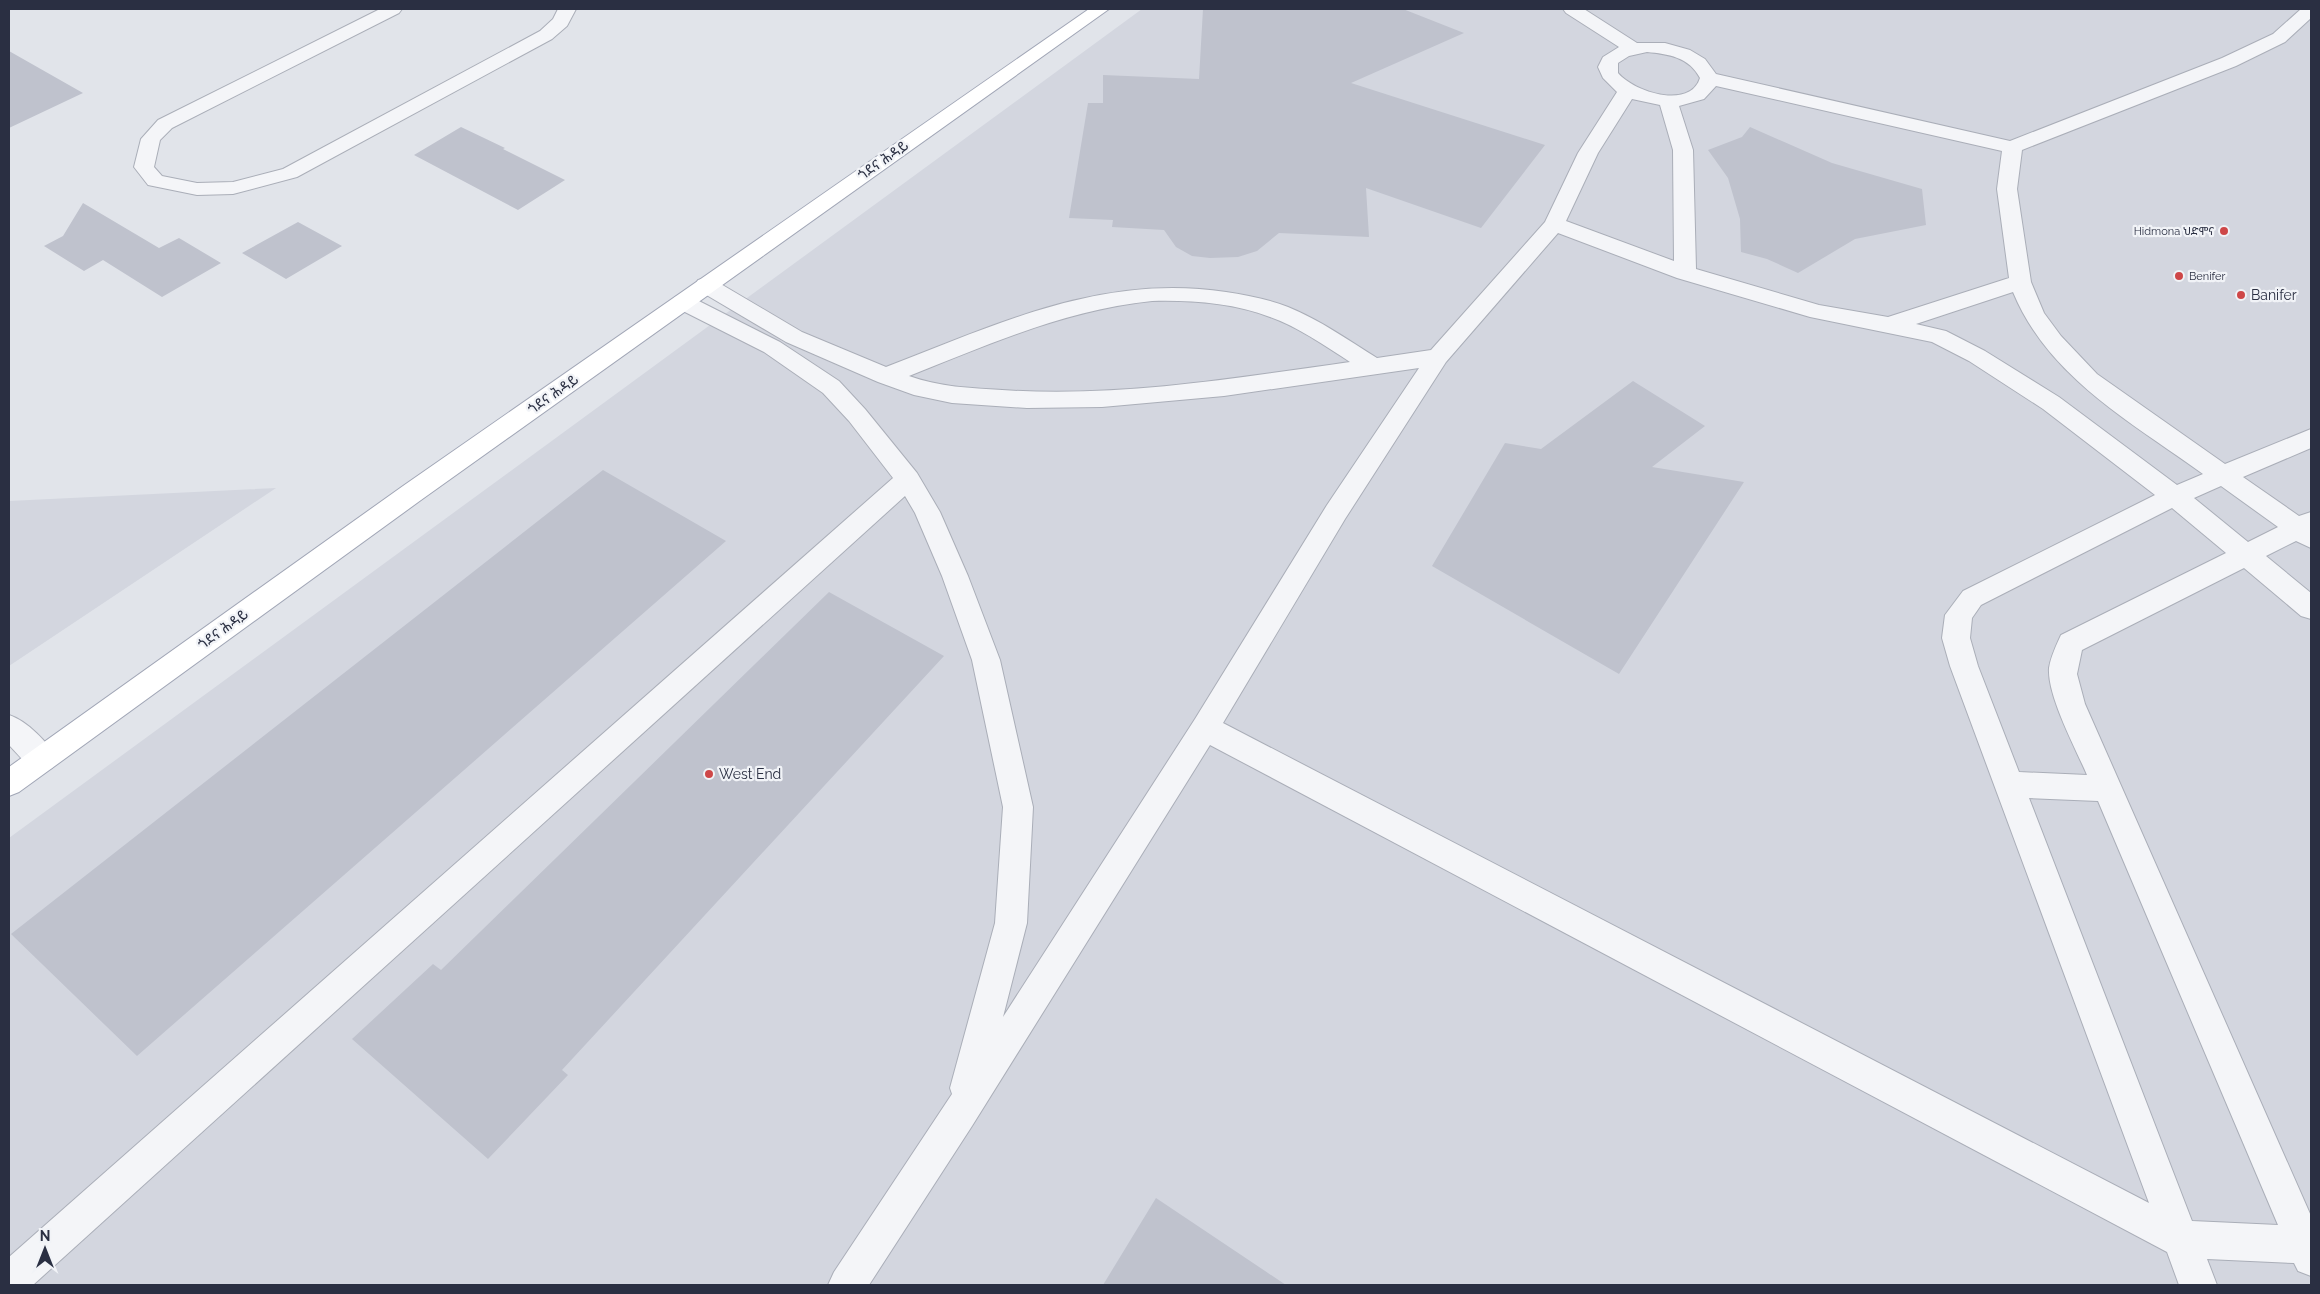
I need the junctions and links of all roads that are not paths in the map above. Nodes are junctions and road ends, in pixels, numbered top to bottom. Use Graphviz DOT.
graph roads {
  1 [pos="393,9"];
  2 [pos="568,9"];
  3 [pos="1100,9"];
  4 [pos="1572,9"];
  5 [pos="2311,9"];
  6 [pos="1633,48"];
  7 [pos="1709,78"];
  8 [pos="1627,90"];
  9 [pos="1668,100"];
  10 [pos="2012,147"];
  11 [pos="1554,224"];
  12 [pos="1685,273"];
  13 [pos="2020,282"];
  14 [pos="706,284"];
  15 [pos="683,302"];
  16 [pos="1889,325"];
  17 [pos="1438,357"];
  18 [pos="1374,367"];
  19 [pos="886,376"];
  20 [pos="2311,438"];
  21 [pos="2223,475"];
  22 [pos="908,479"];
  23 [pos="2174,496"];
  24 [pos="2307,529"];
  25 [pos="2246,555"];
  26 [pos="2311,608"];
  27 [pos="9,727"];
  28 [pos="1205,728"];
  29 [pos="42,759"];
  30 [pos="9,783"];
  31 [pos="2008,784"];
  32 [pos="2108,789"];
  33 [pos="960,1114"];
  34 [pos="2180,1239"];
  35 [pos="2308,1252"];
  36 [pos="9,1282"];
  37 [pos="847,1285"];
  38 [pos="2198,1285"];
  1 -- 2 [label="lane"];
  3 -- 14 [label="main road, ጎደና ሕዳይ"];
  4 -- 6 [label="lane"];
  5 -- 10 [label="lane"];
  6 -- 7 [label="lane"];
  6 -- 8 [label="lane"];
  7 -- 9 [label="lane"];
  7 -- 10 [label="lane"];
  8 -- 9 [label="lane"];
  8 -- 11 [label="lane"];
  9 -- 12 [label="lane"];
  10 -- 13 [label="lane"];
  11 -- 12 [label="lane"];
  11 -- 17 [label="lane"];
  12 -- 16 [label="lane"];
  13 -- 16 [label="lane"];
  13 -- 21 [label="lane"];
  14 -- 15 [label="main road, ጎደና ሕዳይ"];
  14 -- 19 [label="lane"];
  15 -- 22 [label="lane"];
  15 -- 29 [label="main road, ጎደና ሕዳይ"];
  16 -- 23 [label="lane"];
  17 -- 18 [label="lane"];
  17 -- 28 [label="lane"];
  18 -- 19 [label="lane"];
  18 -- 19 [label="lane"];
  20 -- 21 [label="lane"];
  21 -- 23 [label="lane"];
  21 -- 24 [label="lane"];
  22 -- 33 [label="lane"];
  22 -- 36 [label="lane"];
  23 -- 25 [label="lane"];
  23 -- 31 [label="lane"];
  24 -- 25 [label="lane"];
  25 -- 26 [label="lane"];
  25 -- 32 [label="lane"];
  27 -- 29 [label="lane"];
  28 -- 33 [label="lane"];
  28 -- 34 [label="lane"];
  29 -- 30 [label="main road, ጎደና ሕዳይ"];
  31 -- 32 [label="lane"];
  31 -- 34 [label="lane"];
  32 -- 35 [label="lane"];
  33 -- 37 [label="lane"];
  34 -- 35 [label="lane"];
  34 -- 38 [label="lane"];
}
